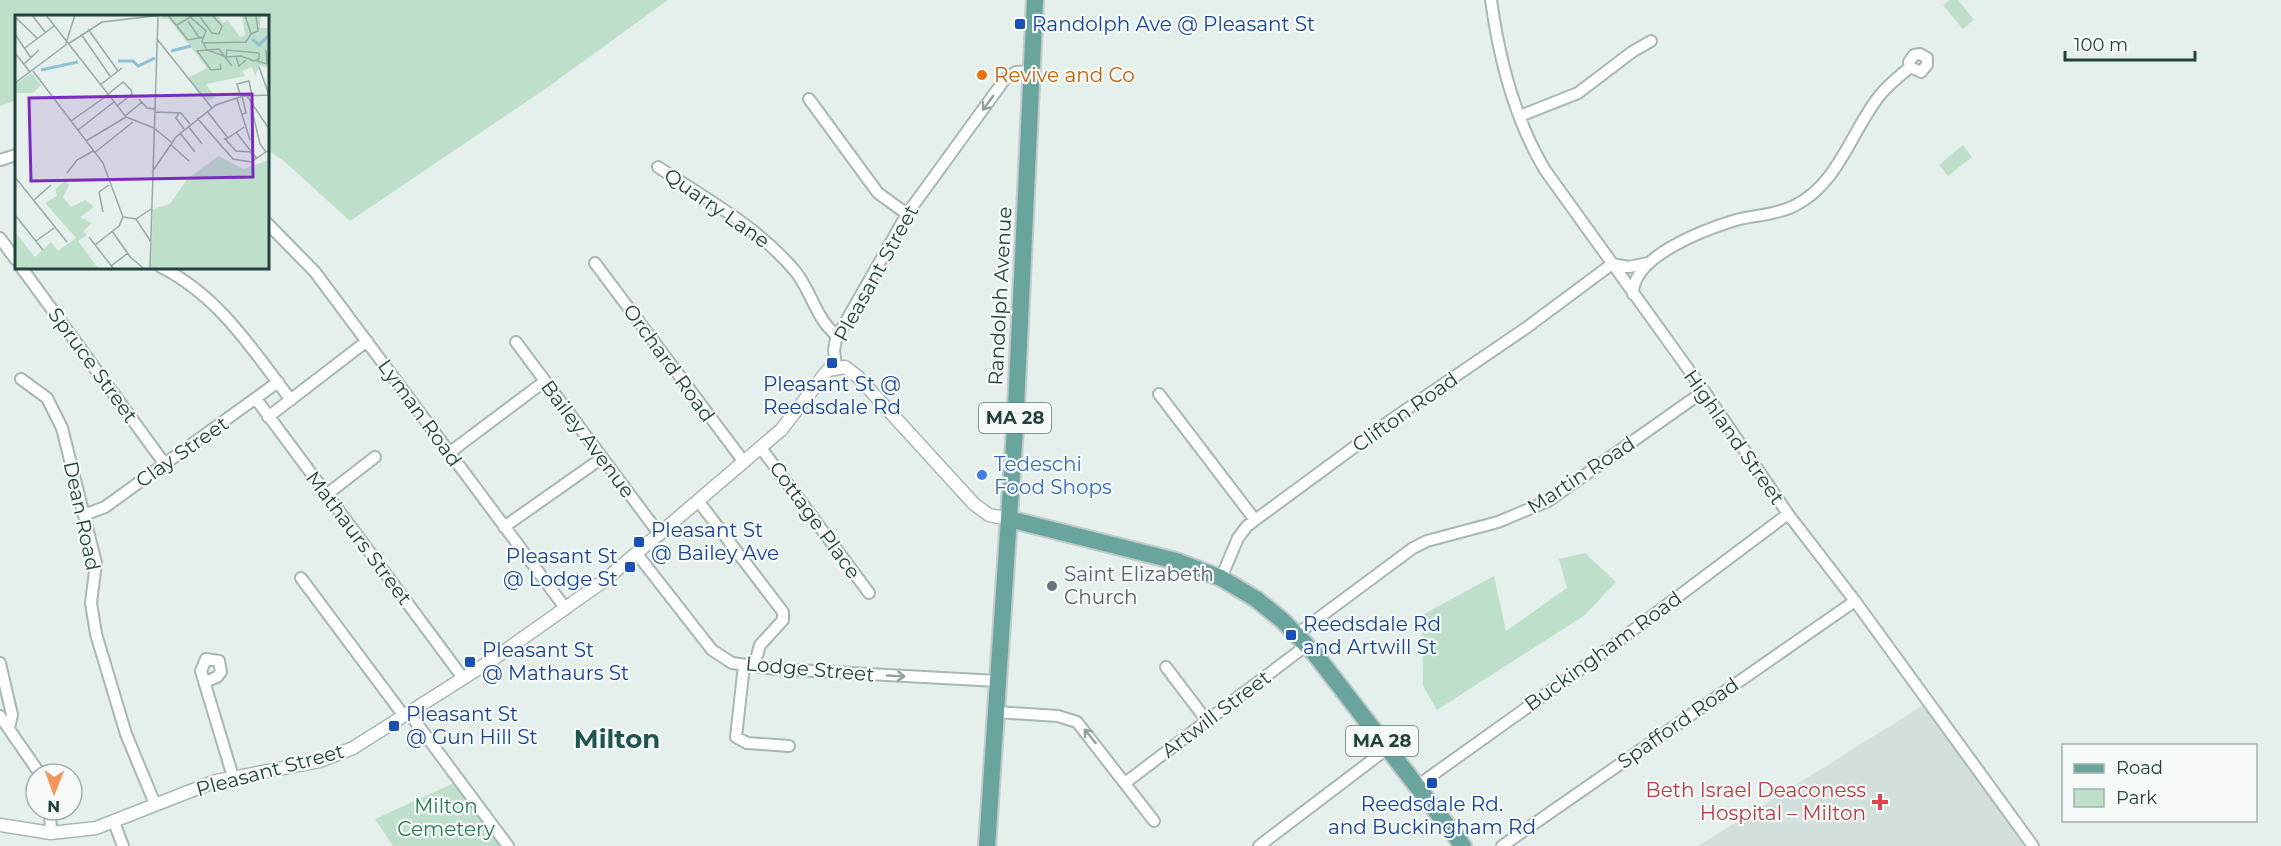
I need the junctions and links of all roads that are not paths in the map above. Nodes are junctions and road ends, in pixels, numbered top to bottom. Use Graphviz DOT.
graph roads {
  1 [pos="1035,0"];
  2 [pos="1491,0"];
  3 [pos="1651,41"];
  4 [pos="1910,67"];
  5 [pos="1032,71"];
  6 [pos="810,99"];
  7 [pos="1520,116"];
  8 [pos="15,155"];
  9 [pos="0,160"];
  10 [pos="658,167"];
  11 [pos="906,214"];
  12 [pos="268,224"];
  13 [pos="0,238"];
  14 [pos="15,256"];
  15 [pos="595,263"];
  16 [pos="1648,263"];
  17 [pos="1612,264"];
  18 [pos="22,268"];
  19 [pos="163,268"];
  20 [pos="1633,294"];
  21 [pos="838,336"];
  22 [pos="367,341"];
  23 [pos="516,342"];
  24 [pos="836,367"];
  25 [pos="21,379"];
  26 [pos="545,381"];
  27 [pos="278,382"];
  28 [pos="1704,391"];
  29 [pos="1159,394"];
  30 [pos="256,399"];
  31 [pos="291,400"];
  32 [pos="268,417"];
  33 [pos="762,448"];
  34 [pos="449,453"];
  35 [pos="375,457"];
  36 [pos="602,458"];
  37 [pos="744,462"];
  38 [pos="164,463"];
  39 [pos="326,495"];
  40 [pos="699,502"];
  41 [pos="1788,514"];
  42 [pos="84,515"];
  43 [pos="1009,519"];
  44 [pos="1255,520"];
  45 [pos="504,527"];
  46 [pos="660,535"];
  47 [pos="637,554"];
  48 [pos="301,578"];
  49 [pos="1221,578"];
  50 [pos="869,593"];
  51 [pos="1855,601"];
  52 [pos="566,609"];
  53 [pos="1302,640"];
  54 [pos="0,663"];
  55 [pos="749,666"];
  56 [pos="1166,667"];
  57 [pos="463,678"];
  58 [pos="998,681"];
  59 [pos="205,682"];
  60 [pos="996,712"];
  61 [pos="407,714"];
  62 [pos="0,716"];
  63 [pos="1207,721"];
  64 [pos="9,728"];
  65 [pos="789,746"];
  66 [pos="1388,748"];
  67 [pos="32,762"];
  68 [pos="233,777"];
  69 [pos="1125,783"];
  70 [pos="1417,786"];
  71 [pos="155,804"];
  72 [pos="1154,820"];
  73 [pos="51,822"];
  74 [pos="114,822"];
  75 [pos="0,825"];
  76 [pos="51,833"];
  77 [pos="123,846"];
  78 [pos="508,846"];
  79 [pos="987,846"];
  80 [pos="1259,846"];
  81 [pos="1463,846"];
  82 [pos="1502,846"];
  83 [pos="2033,846"];
  1 -- 5 [label="main road, Randolph Avenue / MA 28"];
  2 -- 7 [label="street, Highland Street"];
  3 -- 7 [label="street"];
  4 -- 16 [label="street"];
  5 -- 11 [label="street, Pleasant Street, one-way"];
  5 -- 43 [label="main road, Randolph Avenue / MA 28"];
  6 -- 11 [label="street"];
  7 -- 17 [label="street, Highland Street"];
  8 -- 9 [label="street"];
  10 -- 21 [label="street, Quarry Lane"];
  11 -- 21 [label="street, Pleasant Street"];
  12 -- 22 [label="street, Lyman Road"];
  13 -- 14 [label="street"];
  15 -- 37 [label="street, Orchard Road"];
  16 -- 17 [label="street"];
  16 -- 20 [label="street"];
  17 -- 20 [label="street, Highland Street"];
  17 -- 44 [label="street, Clifton Road"];
  18 -- 38 [label="street, Spruce Street"];
  19 -- 27 [label="street"];
  20 -- 28 [label="street, Highland Street"];
  21 -- 24 [label="street, Pleasant Street"];
  22 -- 31 [label="street"];
  22 -- 34 [label="street, Lyman Road"];
  23 -- 26 [label="street, Bailey Avenue"];
  24 -- 33 [label="street, Pleasant Street"];
  24 -- 43 [label="street"];
  25 -- 42 [label="street, Dean Road"];
  26 -- 34 [label="street"];
  26 -- 36 [label="street, Bailey Avenue"];
  27 -- 30 [label="street, Clay Street"];
  27 -- 31 [label="street"];
  28 -- 41 [label="street, Highland Street"];
  28 -- 53 [label="street, Martin Road"];
  29 -- 44 [label="street"];
  30 -- 32 [label="street, Mathaurs Street"];
  30 -- 38 [label="street, Clay Street"];
  31 -- 32 [label="street"];
  32 -- 39 [label="street, Mathaurs Street"];
  33 -- 37 [label="street, Pleasant Street"];
  33 -- 50 [label="street, Cottage Place"];
  34 -- 45 [label="street, Lyman Road"];
  35 -- 39 [label="street"];
  36 -- 45 [label="street"];
  36 -- 46 [label="street, Bailey Avenue"];
  37 -- 40 [label="street, Pleasant Street"];
  38 -- 42 [label="street, Clay Street"];
  39 -- 57 [label="street, Mathaurs Street"];
  40 -- 46 [label="street, Pleasant Street"];
  40 -- 55 [label="street"];
  41 -- 51 [label="street, Highland Street"];
  41 -- 70 [label="street, Buckingham Road"];
  42 -- 71 [label="street, Dean Road"];
  43 -- 49 [label="main road, MA 28"];
  43 -- 58 [label="main road, Randolph Avenue"];
  44 -- 49 [label="street, Clifton Road"];
  45 -- 52 [label="street, Lyman Road"];
  46 -- 47 [label="street, Pleasant Street"];
  47 -- 52 [label="street, Pleasant Street"];
  47 -- 55 [label="street, Lodge Street"];
  48 -- 61 [label="street"];
  49 -- 53 [label="main road, MA 28"];
  51 -- 82 [label="street, Spafford Road"];
  51 -- 83 [label="street, Highland Street"];
  52 -- 57 [label="street, Pleasant Street"];
  53 -- 63 [label="street, Artwill Street"];
  53 -- 66 [label="main road, MA 28"];
  54 -- 64 [label="street"];
  55 -- 58 [label="street, Lodge Street, one-way"];
  55 -- 65 [label="street"];
  56 -- 63 [label="street"];
  57 -- 61 [label="street, Pleasant Street"];
  58 -- 60 [label="main road, Randolph Avenue"];
  59 -- 68 [label="street"];
  69 -- 60 [label="street, one-way"];
  60 -- 79 [label="main road, Randolph Avenue"];
  61 -- 68 [label="street, Pleasant Street"];
  61 -- 78 [label="street"];
  62 -- 64 [label="street"];
  63 -- 69 [label="street, Artwill Street"];
  64 -- 67 [label="street"];
  66 -- 70 [label="main road, MA 28"];
  66 -- 80 [label="street"];
  68 -- 71 [label="street, Pleasant Street"];
  69 -- 72 [label="street"];
  70 -- 81 [label="main road, MA 28"];
  71 -- 74 [label="street, Pleasant Street"];
  73 -- 76 [label="street"];
  74 -- 76 [label="street, Pleasant Street"];
  74 -- 77 [label="street"];
  75 -- 76 [label="street, Pleasant Street"];
}
